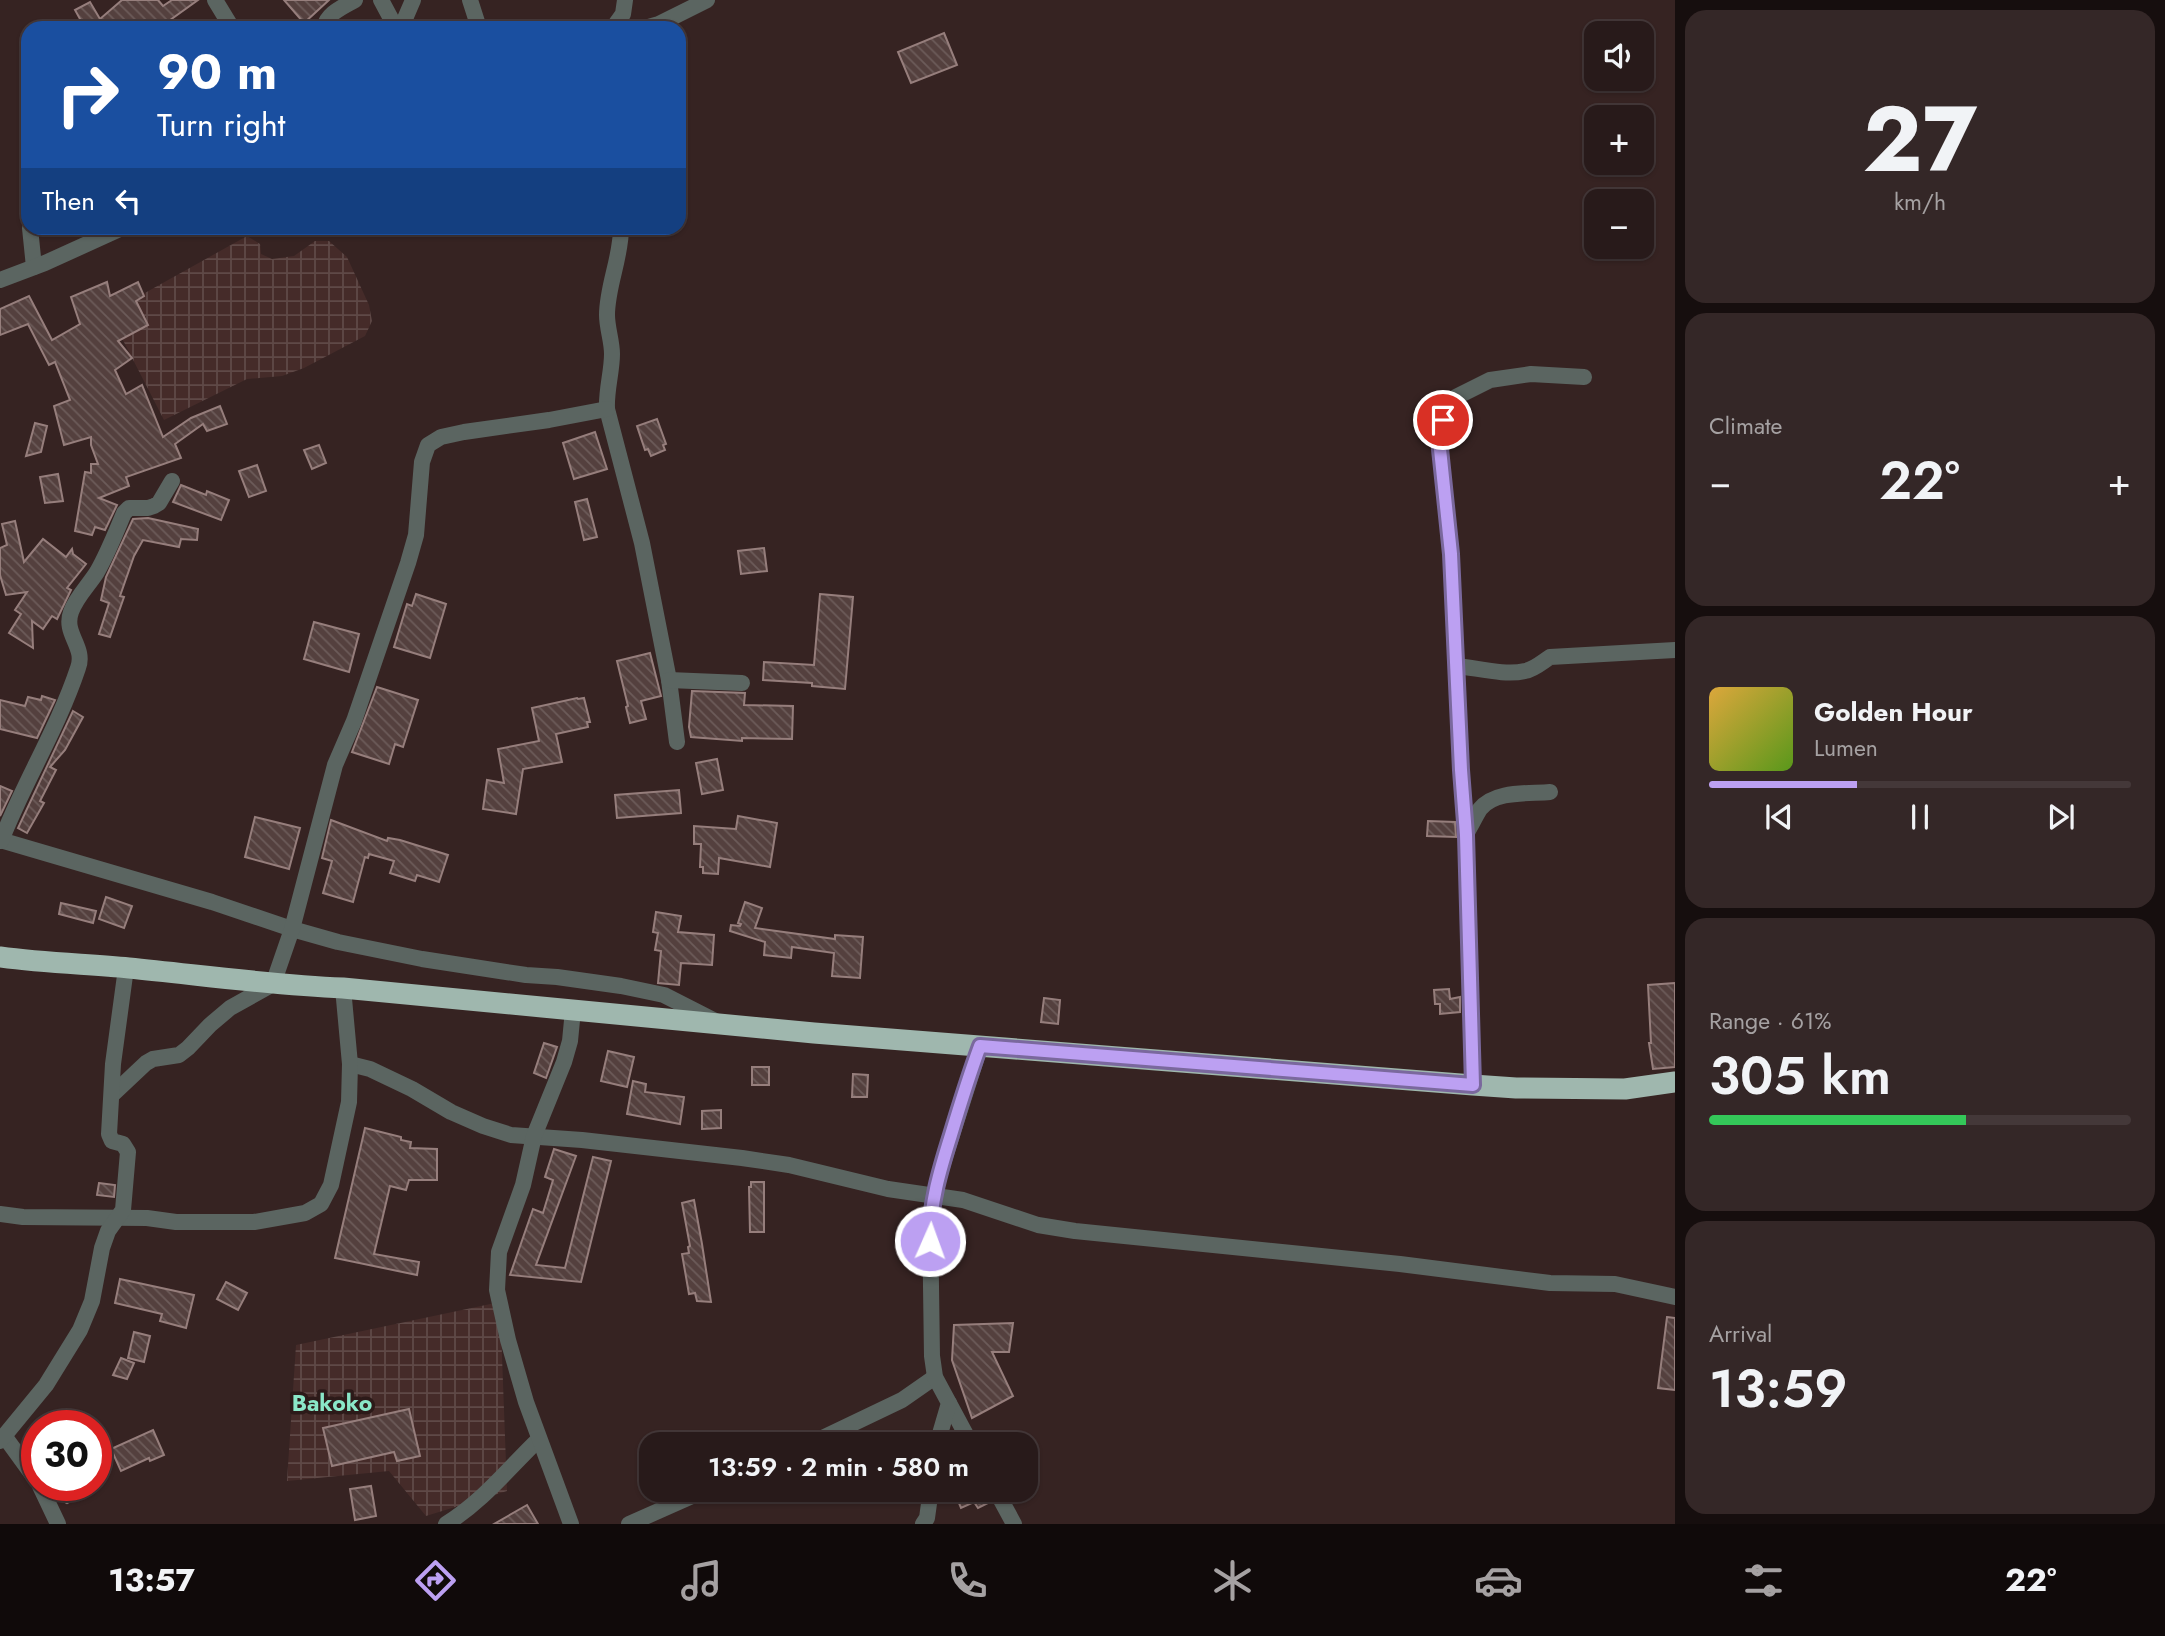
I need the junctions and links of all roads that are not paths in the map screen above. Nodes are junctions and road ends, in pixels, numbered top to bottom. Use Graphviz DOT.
graph roads {
  1 [pos="215,0"];
  2 [pos="355,0"];
  3 [pos="381,0"];
  4 [pos="413,0"];
  5 [pos="470,0"];
  6 [pos="625,0"];
  7 [pos="703,1"];
  8 [pos="228,21"];
  9 [pos="327,21"];
  10 [pos="394,21"];
  11 [pos="402,21"];
  12 [pos="478,21"];
  13 [pos="618,21"];
  14 [pos="665,21"];
  15 [pos="31,235"];
  16 [pos="106,235"];
  17 [pos="620,235"];
  18 [pos="34,267"];
  19 [pos="0,280"];
  20 [pos="1584,377"];
  21 [pos="607,408"];
  22 [pos="173,481"];
  23 [pos="1675,650"];
  24 [pos="1457,666"];
  25 [pos="669,680"];
  26 [pos="742,683"];
  27 [pos="677,742"];
  28 [pos="1550,792"];
  29 [pos="1466,835"];
  30 [pos="0,840"];
  31 [pos="292,929"];
  32 [pos="0,957"];
  33 [pos="126,968"];
  34 [pos="273,984"];
  35 [pos="343,988"];
  36 [pos="573,1010"];
  37 [pos="721,1024"];
  38 [pos="980,1046"];
  39 [pos="351,1064"];
  40 [pos="1675,1082"];
  41 [pos="1473,1085"];
  42 [pos="112,1095"];
  43 [pos="534,1136"];
  44 [pos="934,1195"];
  45 [pos="0,1214"];
  46 [pos="118,1218"];
  47 [pos="1675,1297"];
  48 [pos="935,1377"];
  49 [pos="949,1404"];
  50 [pos="835,1432"];
  51 [pos="941,1432"];
  52 [pos="964,1432"];
  53 [pos="2,1439"];
  54 [pos="538,1440"];
  55 [pos="21,1463"];
  56 [pos="46,1501"];
  57 [pos="679,1502"];
  58 [pos="930,1502"];
  59 [pos="1002,1502"];
  60 [pos="58,1524"];
  61 [pos="446,1524"];
  62 [pos="570,1524"];
  63 [pos="629,1524"];
  64 [pos="923,1524"];
  65 [pos="1014,1524"];
  1 -- 8 [label="street"];
  2 -- 9 [label="street"];
  3 -- 10 [label="street"];
  4 -- 11 [label="street"];
  5 -- 12 [label="street"];
  6 -- 13 [label="street"];
  7 -- 14 [label="street"];
  15 -- 18 [label="street"];
  16 -- 18 [label="street"];
  17 -- 21 [label="street"];
  18 -- 19 [label="street"];
  20 -- 24 [label="street"];
  21 -- 25 [label="street"];
  21 -- 31 [label="street"];
  22 -- 30 [label="street"];
  23 -- 24 [label="street"];
  24 -- 29 [label="street"];
  25 -- 26 [label="street"];
  25 -- 27 [label="street"];
  28 -- 29 [label="street"];
  29 -- 41 [label="street"];
  30 -- 31 [label="street"];
  31 -- 34 [label="street"];
  31 -- 37 [label="street"];
  32 -- 33 [label="highway"];
  33 -- 34 [label="highway"];
  33 -- 42 [label="street"];
  34 -- 35 [label="highway"];
  34 -- 42 [label="street"];
  35 -- 36 [label="highway"];
  35 -- 39 [label="street"];
  36 -- 37 [label="highway"];
  36 -- 43 [label="street"];
  37 -- 38 [label="highway"];
  38 -- 41 [label="highway"];
  38 -- 44 [label="street"];
  39 -- 43 [label="street"];
  39 -- 46 [label="street"];
  40 -- 41 [label="highway"];
  42 -- 46 [label="street"];
  43 -- 44 [label="street"];
  43 -- 54 [label="street"];
  44 -- 47 [label="street"];
  44 -- 48 [label="street"];
  45 -- 46 [label="street"];
  46 -- 53 [label="street"];
  48 -- 49 [label="street"];
  48 -- 50 [label="street"];
  49 -- 51 [label="street"];
  49 -- 52 [label="street"];
  53 -- 55 [label="street"];
  54 -- 61 [label="street"];
  54 -- 62 [label="street"];
  56 -- 60 [label="street"];
  57 -- 63 [label="street"];
  58 -- 64 [label="street"];
  59 -- 65 [label="street"];
}
